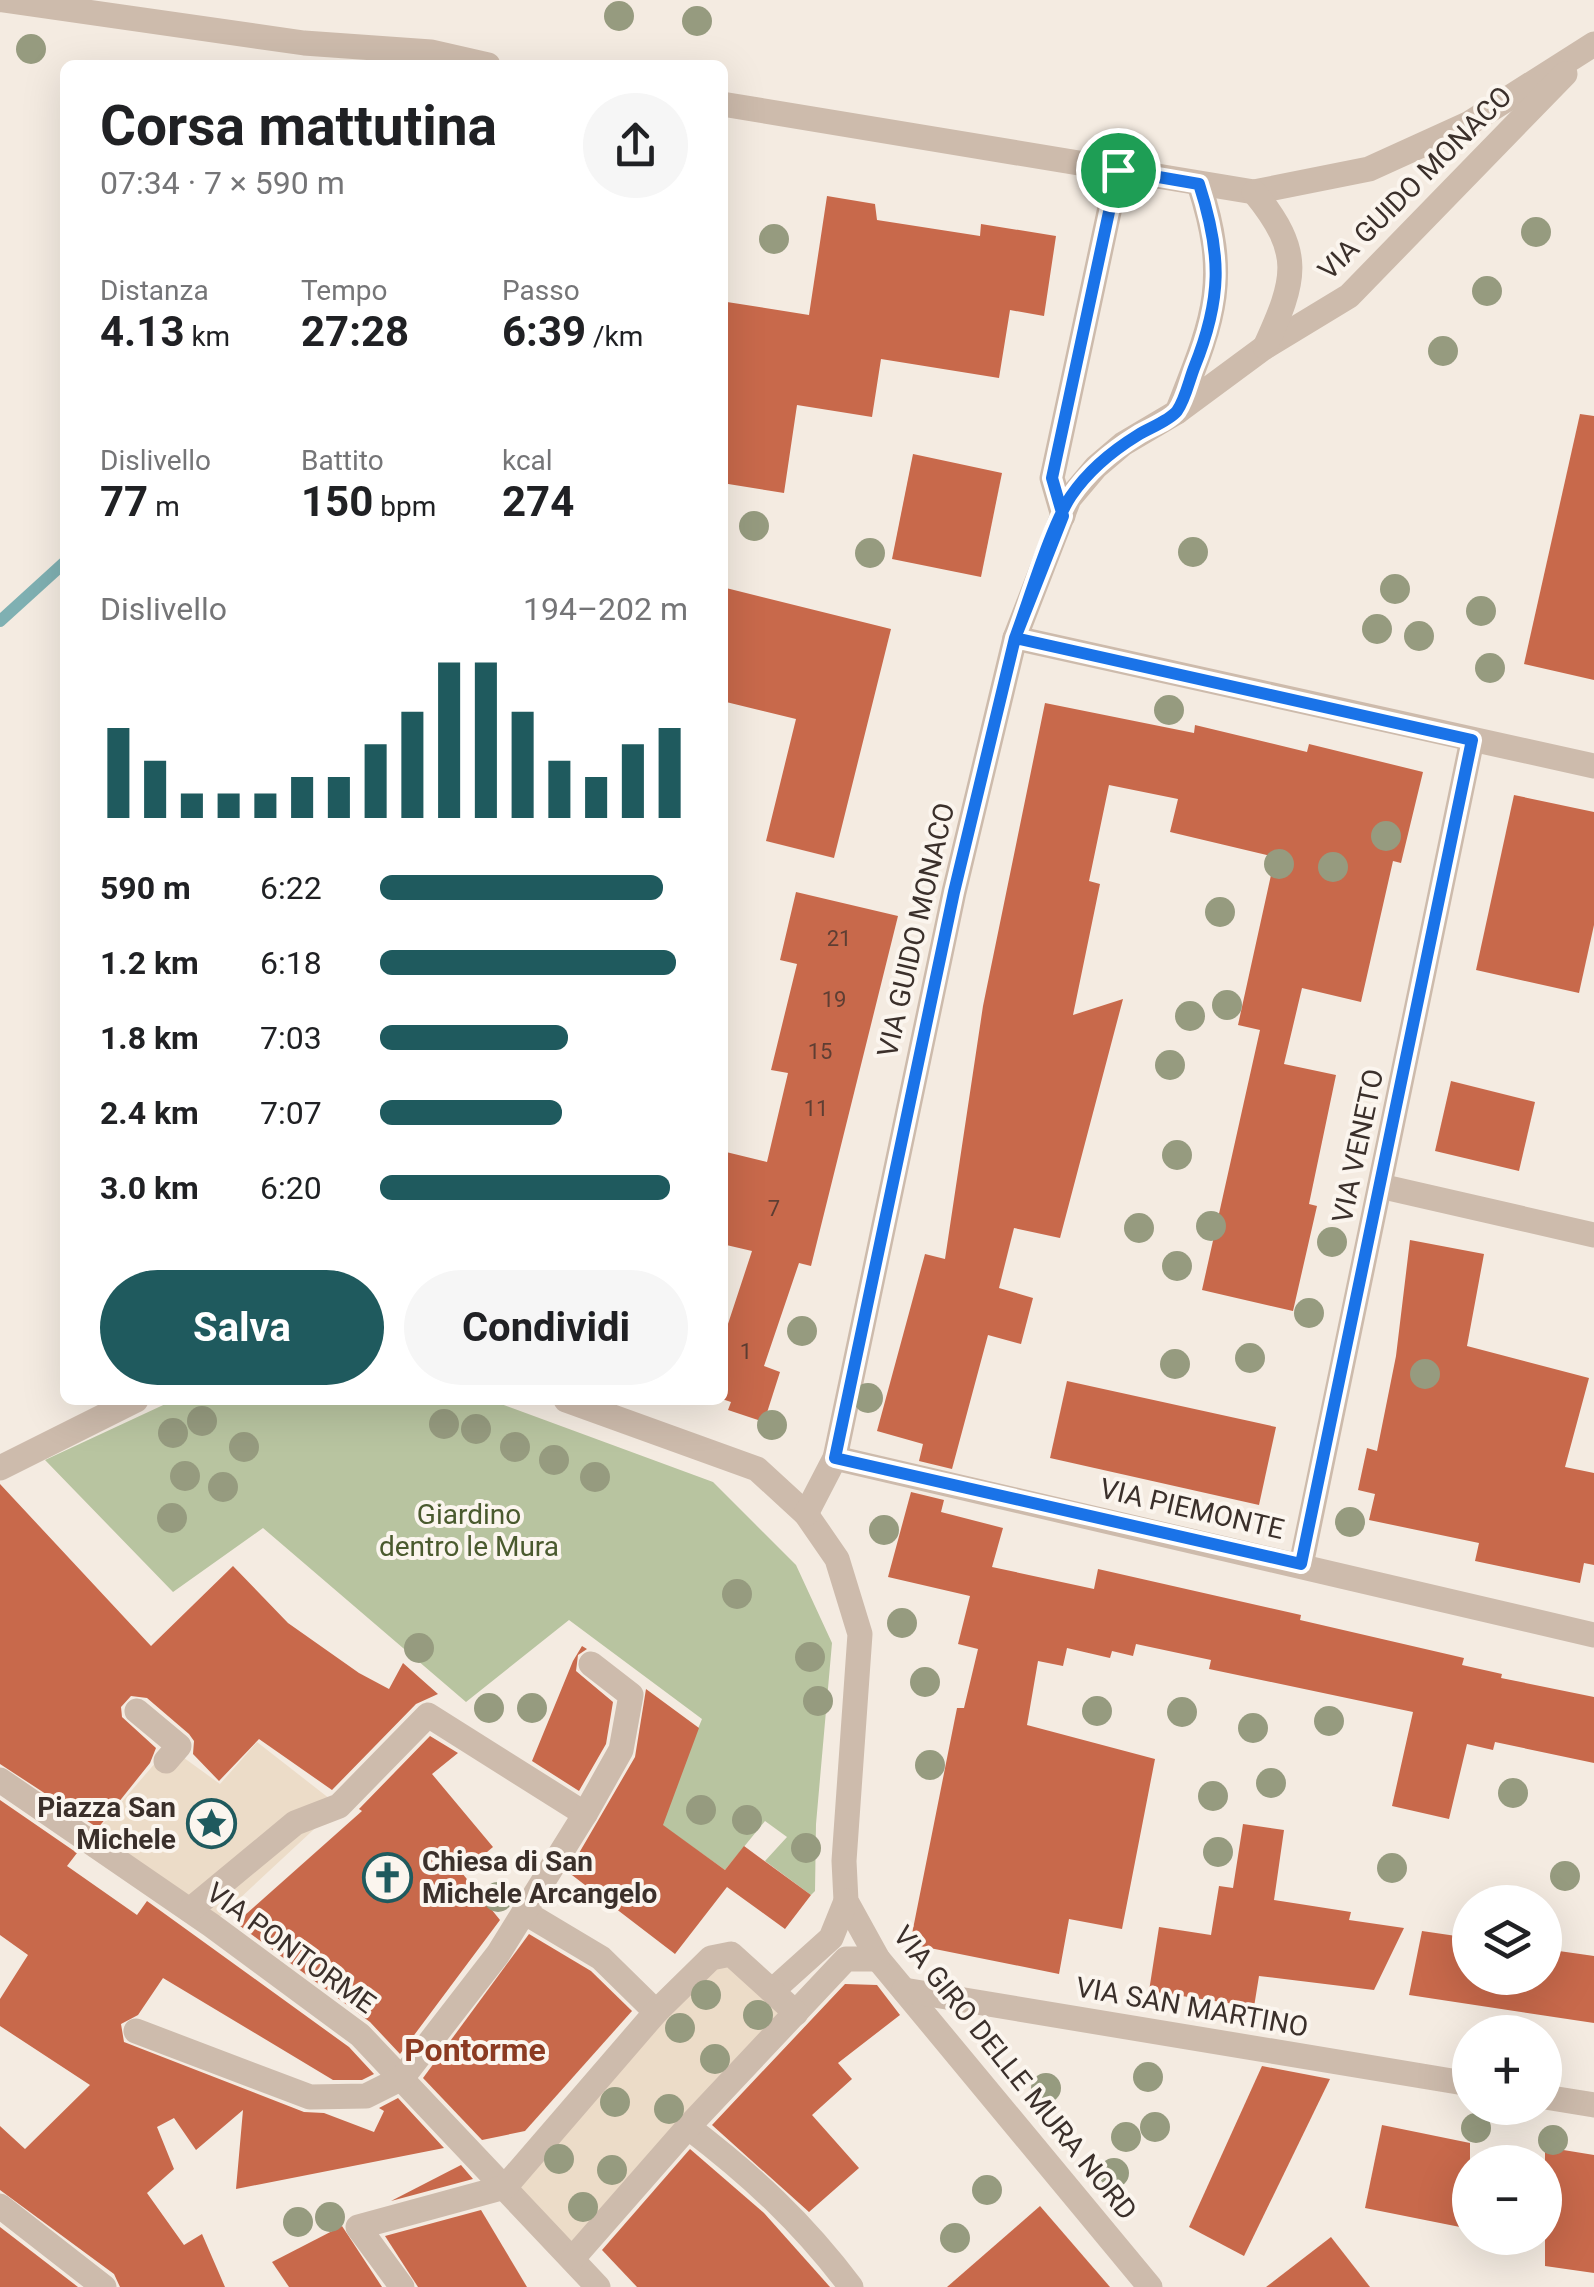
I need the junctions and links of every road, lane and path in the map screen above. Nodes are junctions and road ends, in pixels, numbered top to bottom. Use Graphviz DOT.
graph roads {
  1 [pos="3,0"];
  2 [pos="1594,45"];
  3 [pos="466,60"];
  4 [pos="728,105"];
  5 [pos="1118,170"];
  6 [pos="1199,184"];
  7 [pos="1254,192"];
  8 [pos="1266,346"];
  9 [pos="1176,412"];
  10 [pos="1063,516"];
  11 [pos="1015,638"];
  12 [pos="1472,740"];
  13 [pos="1594,766"];
  14 [pos="1380,1186"];
  15 [pos="1594,1235"];
  16 [pos="126,1405"];
  17 [pos="580,1405"];
  18 [pos="835,1458"];
  19 [pos="0,1468"];
  20 [pos="806,1514"];
  21 [pos="1301,1564"];
  22 [pos="1594,1635"];
  23 [pos="591,1664"];
  24 [pos="137,1711"];
  25 [pos="166,1761"];
  26 [pos="0,1780"];
  27 [pos="585,1814"];
  28 [pos="846,1900"];
  29 [pos="190,1910"];
  30 [pos="524,1912"];
  31 [pos="878,1959"];
  32 [pos="904,1990"];
  33 [pos="772,1991"];
  34 [pos="656,2012"];
  35 [pos="796,2013"];
  36 [pos="136,2031"];
  37 [pos="402,2078"];
  38 [pos="1452,2081"];
  39 [pos="1562,2100"];
  40 [pos="1594,2105"];
  41 [pos="688,2127"];
  42 [pos="505,2187"];
  43 [pos="0,2206"];
  44 [pos="574,2257"];
  45 [pos="104,2287"];
  46 [pos="402,2287"];
  47 [pos="598,2287"];
  48 [pos="851,2287"];
  49 [pos="1150,2287"];
  1 -- 3 [label="street"];
  2 -- 7 [label="street"];
  2 -- 8 [label="street, VIA GUIDO MONACO"];
  4 -- 5 [label="street"];
  5 -- 6 [label="street"];
  5 -- 10 [label="street"];
  6 -- 7 [label="street"];
  6 -- 9 [label="street"];
  7 -- 8 [label="street, VIA GUIDO MONACO"];
  8 -- 9 [label="street, VIA GUIDO MONACO"];
  9 -- 10 [label="street, VIA GUIDO MONACO"];
  10 -- 11 [label="street, VIA GUIDO MONACO"];
  11 -- 12 [label="street"];
  11 -- 18 [label="street, VIA GUIDO MONACO"];
  12 -- 13 [label="street"];
  12 -- 14 [label="street, VIA VENETO"];
  14 -- 15 [label="street"];
  14 -- 21 [label="street, VIA VENETO"];
  16 -- 19 [label="street"];
  17 -- 20 [label="street, VIA GIRO DELLE MURA NORD"];
  18 -- 20 [label="street, VIA GUIDO MONACO"];
  18 -- 21 [label="street, VIA PIEMONTE"];
  20 -- 28 [label="street, VIA GIRO DELLE MURA NORD"];
  21 -- 22 [label="street, VIA PIEMONTE"];
  23 -- 27 [label="street"];
  24 -- 25 [label="street"];
  26 -- 29 [label="street, VIA PONTORME"];
  27 -- 29 [label="street"];
  27 -- 30 [label="street"];
  28 -- 31 [label="street, VIA GIRO DELLE MURA NORD"];
  28 -- 33 [label="street"];
  29 -- 37 [label="street, VIA PONTORME"];
  30 -- 34 [label="street"];
  30 -- 37 [label="street"];
  31 -- 32 [label="street, VIA GIRO DELLE MURA NORD"];
  31 -- 35 [label="street"];
  32 -- 38 [label="street, VIA SAN MARTINO"];
  32 -- 49 [label="street, VIA GIRO DELLE MURA NORD"];
  33 -- 34 [label="street"];
  33 -- 35 [label="street"];
  34 -- 42 [label="street"];
  35 -- 41 [label="street"];
  36 -- 37 [label="street"];
  37 -- 42 [label="street, VIA PONTORME"];
  39 -- 40 [label="street"];
  41 -- 44 [label="street"];
  41 -- 48 [label="street"];
  42 -- 44 [label="street, VIA PONTORME"];
  42 -- 46 [label="street"];
  43 -- 45 [label="street"];
  44 -- 47 [label="street, VIA PONTORME"];
}
